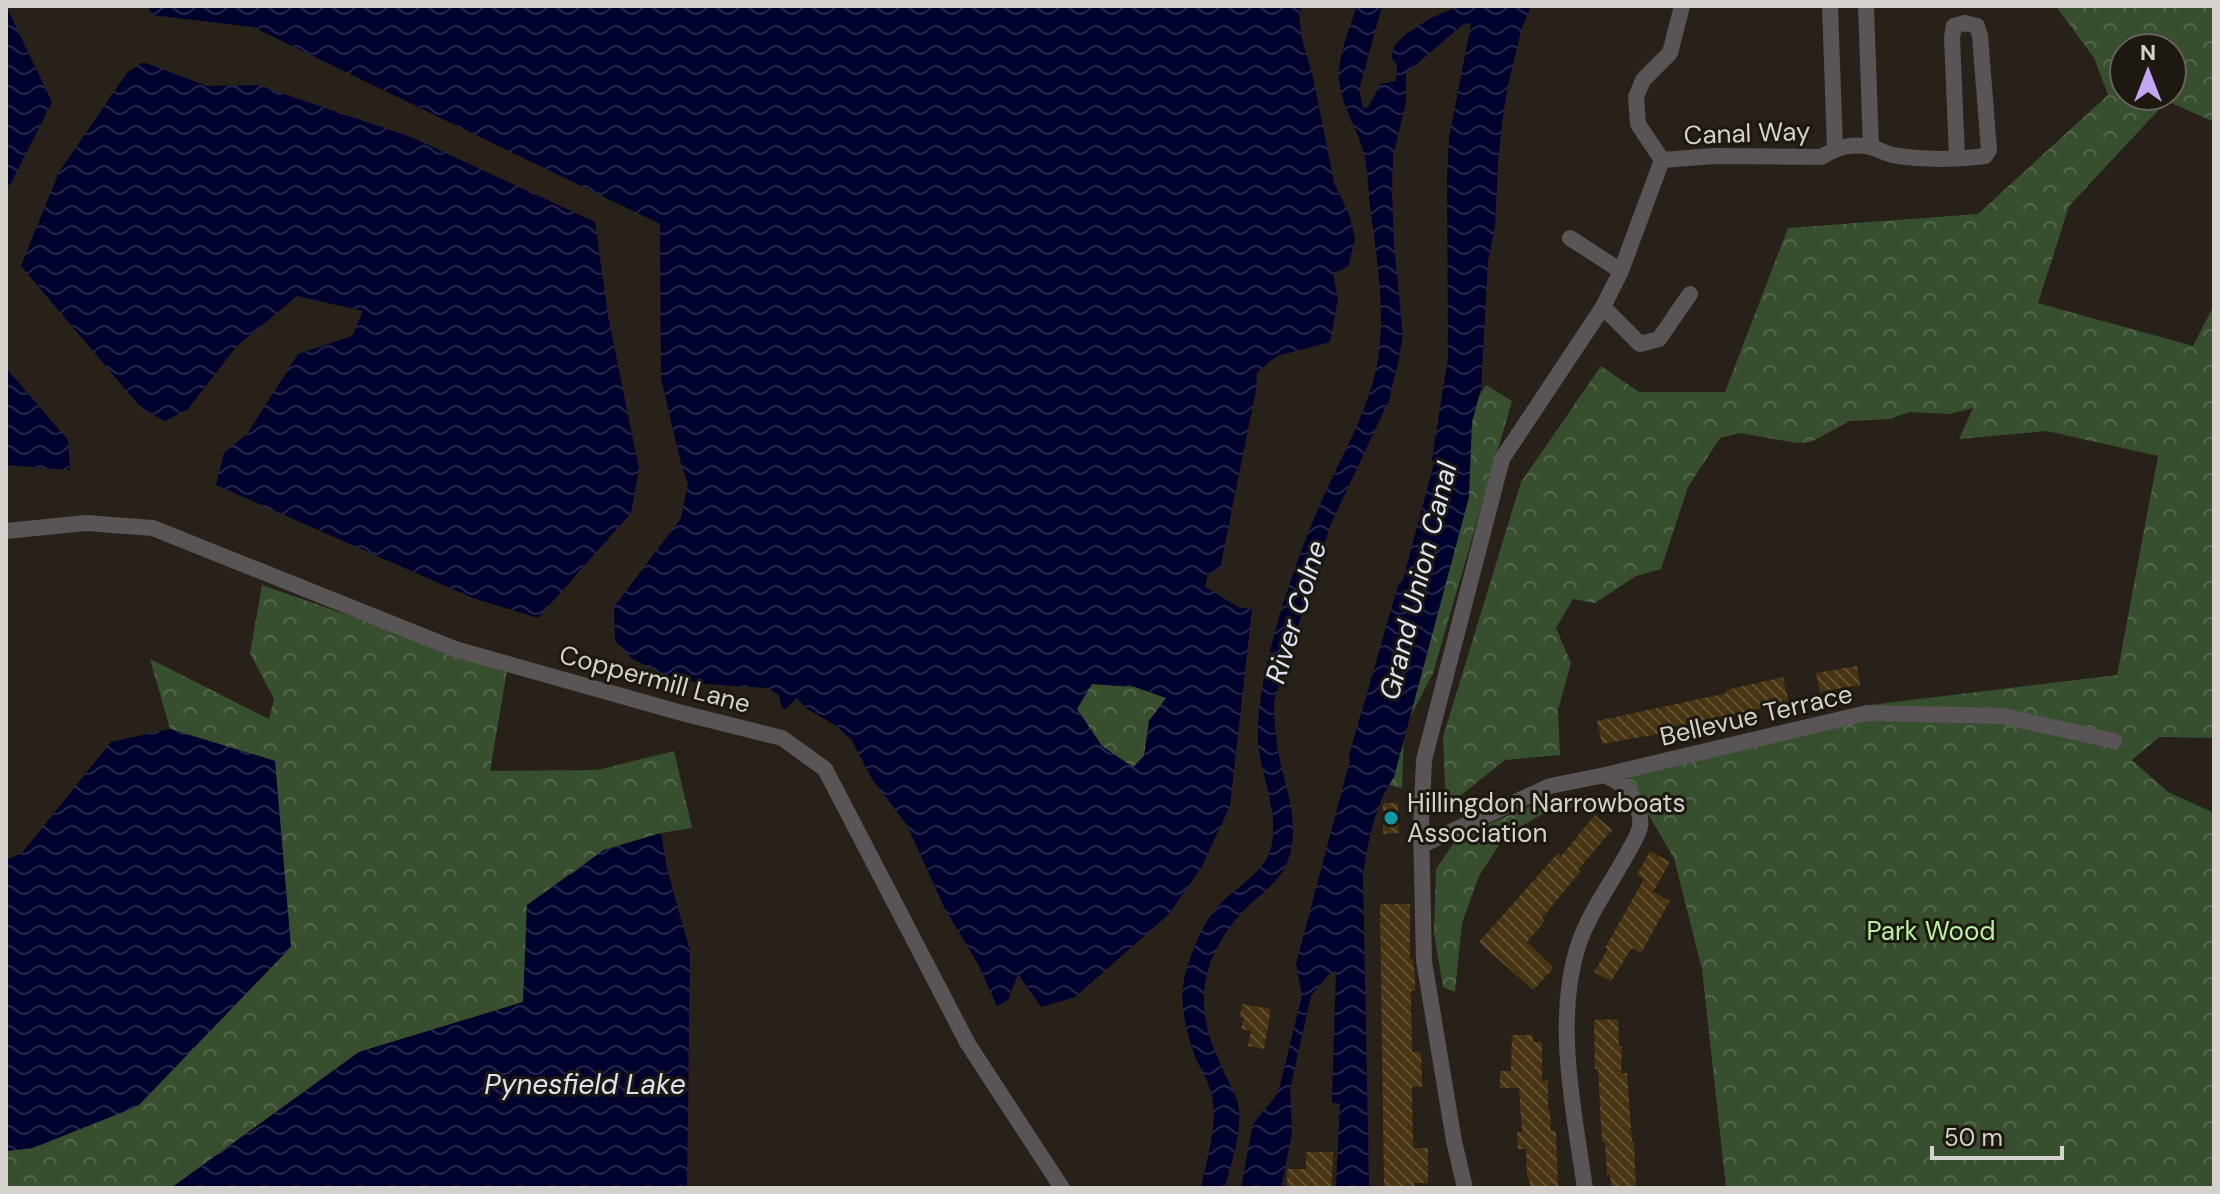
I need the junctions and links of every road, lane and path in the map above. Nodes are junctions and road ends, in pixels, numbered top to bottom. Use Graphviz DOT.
graph roads {
  1 [pos="1682,6"];
  2 [pos="1830,6"];
  3 [pos="1866,6"];
  4 [pos="1871,147"];
  5 [pos="1835,149"];
  6 [pos="1957,157"];
  7 [pos="1662,160"];
  8 [pos="1570,238"];
  9 [pos="1621,271"];
  10 [pos="1690,294"];
  11 [pos="1603,307"];
  12 [pos="6,531"];
  13 [pos="2114,741"];
  14 [pos="1605,775"];
  15 [pos="1422,845"];
  16 [pos="1062,1188"];
  17 [pos="1465,1188"];
  18 [pos="1585,1188"];
  1 -- 7 [label="street"];
  2 -- 5 [label="street"];
  3 -- 4 [label="street"];
  4 -- 5 [label="street, Canal Way"];
  4 -- 6 [label="street, Canal Way"];
  5 -- 7 [label="street, Canal Way"];
  6 -- 6 [label="street, Canal Way"];
  7 -- 9 [label="street"];
  8 -- 9 [label="street"];
  9 -- 11 [label="street"];
  10 -- 11 [label="street"];
  11 -- 15 [label="street"];
  12 -- 16 [label="street, Coppermill Lane"];
  13 -- 14 [label="street, Bellevue Terrace"];
  14 -- 15 [label="street, Bellevue Terrace"];
  14 -- 18 [label="street"];
  15 -- 17 [label="street"];
}
